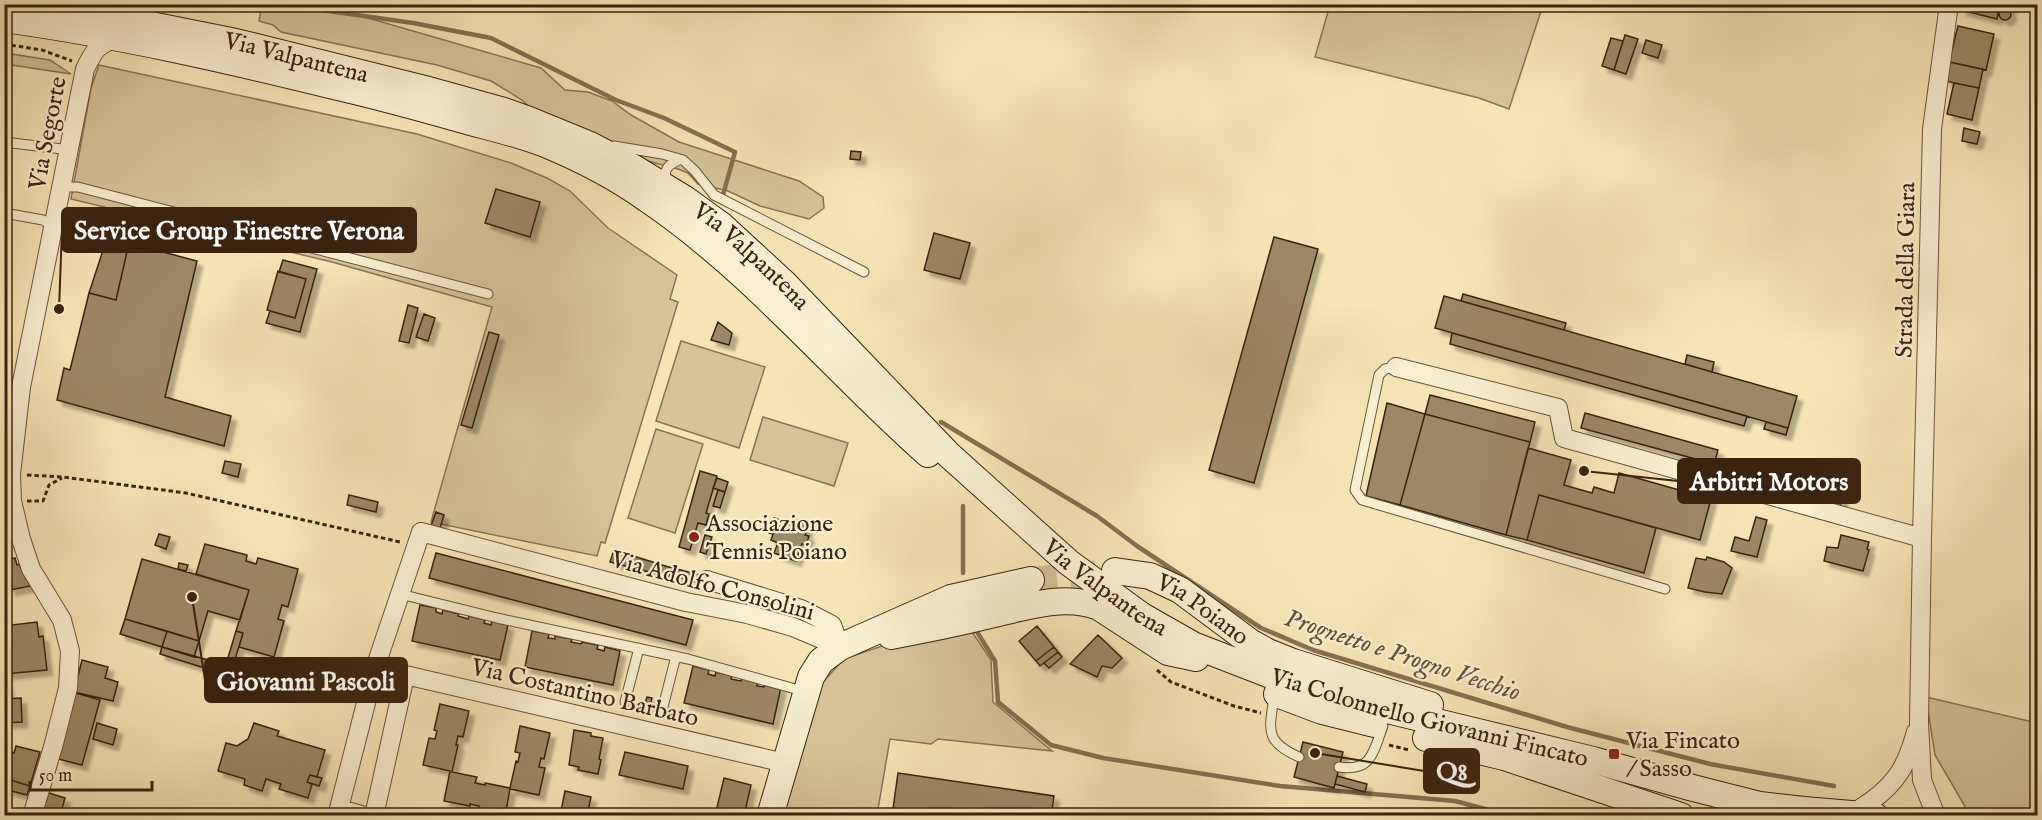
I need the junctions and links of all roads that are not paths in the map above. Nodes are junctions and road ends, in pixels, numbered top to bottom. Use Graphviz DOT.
graph roads {
  1 [pos="46,4"];
  2 [pos="112,4"];
  3 [pos="1949,4"];
  4 [pos="4,19"];
  5 [pos="67,28"];
  6 [pos="173,29"];
  7 [pos="125,38"];
  8 [pos="80,66"];
  9 [pos="4,142"];
  10 [pos="583,142"];
  11 [pos="68,155"];
  12 [pos="679,160"];
  13 [pos="61,187"];
  14 [pos="673,192"];
  15 [pos="4,213"];
  16 [pos="53,227"];
  17 [pos="864,272"];
  18 [pos="488,294"];
  19 [pos="765,295"];
  20 [pos="1396,367"];
  21 [pos="1922,538"];
  22 [pos="1116,571"];
  23 [pos="707,580"];
  24 [pos="1031,580"];
  25 [pos="1665,589"];
  26 [pos="400,594"];
  27 [pos="840,647"];
  28 [pos="639,648"];
  29 [pos="675,656"];
  30 [pos="1196,658"];
  31 [pos="1232,660"];
  32 [pos="375,668"];
  33 [pos="405,676"];
  34 [pos="806,692"];
  35 [pos="1275,693"];
  36 [pos="625,702"];
  37 [pos="662,711"];
  38 [pos="1919,722"];
  39 [pos="1383,726"];
  40 [pos="1299,757"];
  41 [pos="1593,760"];
  42 [pos="785,763"];
  43 [pos="1339,767"];
  44 [pos="338,812"];
  45 [pos="1857,815"];
  46 [pos="32,816"];
  47 [pos="365,816"];
  48 [pos="374,816"];
  49 [pos="770,816"];
  50 [pos="1681,816"];
  51 [pos="1936,816"];
  1 -- 6 [label="main road, Via Valpantena"];
  2 -- 6 [label="street, Via Valpantena"];
  3 -- 21 [label="street, Strada della Giara"];
  4 -- 5 [label="main road, Via Valpantena"];
  5 -- 7 [label="main road, Via Valpantena"];
  5 -- 8 [label="street"];
  6 -- 10 [label="main road, Via Valpantena"];
  7 -- 8 [label="street, Via Segorte"];
  7 -- 19 [label="main road, Via Valpantena"];
  8 -- 11 [label="street, Via Segorte"];
  9 -- 11 [label="lane"];
  10 -- 12 [label="lane"];
  10 -- 14 [label="main road, Via Valpantena"];
  11 -- 13 [label="street, Via Segorte"];
  12 -- 14 [label="lane"];
  12 -- 17 [label="lane"];
  13 -- 16 [label="street, Via Segorte"];
  13 -- 18 [label="lane"];
  14 -- 31 [label="main road, Via Valpantena"];
  15 -- 16 [label="lane"];
  16 -- 46 [label="street, Via Segorte"];
  19 -- 30 [label="main road, Via Colonnello Giovanni Fincato"];
  20 -- 21 [label="street"];
  20 -- 25 [label="lane"];
  21 -- 38 [label="street, Strada della Giara"];
  22 -- 41 [label="main road, Via Poiano"];
  23 -- 27 [label="street, Via Adolfo Consolini"];
  24 -- 27 [label="main road, Via Poiano"];
  26 -- 27 [label="street, Via Adolfo Consolini"];
  26 -- 28 [label="lane"];
  26 -- 32 [label="street"];
  27 -- 30 [label="main road, Via Poiano"];
  27 -- 34 [label="main road, Via Poiano"];
  28 -- 29 [label="lane"];
  28 -- 36 [label="lane"];
  29 -- 34 [label="lane"];
  29 -- 37 [label="lane"];
  30 -- 35 [label="main road, Via Colonnello Giovanni Fincato"];
  31 -- 41 [label="main road, Via Colonnello Giovanni Fincato"];
  32 -- 33 [label="street, Via Costantino Barbato"];
  32 -- 44 [label="street"];
  33 -- 42 [label="street, Via Costantino Barbato"];
  33 -- 48 [label="street"];
  34 -- 42 [label="main road, Via Poiano"];
  35 -- 39 [label="main road, Via Colonnello Giovanni Fincato"];
  35 -- 40 [label="lane"];
  38 -- 45 [label="street, Strada della Giara"];
  38 -- 51 [label="street, Strada della Giara"];
  39 -- 43 [label="lane"];
  39 -- 50 [label="main road, Via Colonnello Giovanni Fincato"];
  41 -- 45 [label="main road, Via Colonnello Giovanni Fincato"];
  42 -- 49 [label="main road, Via Poiano"];
  44 -- 47 [label="street"];
}
